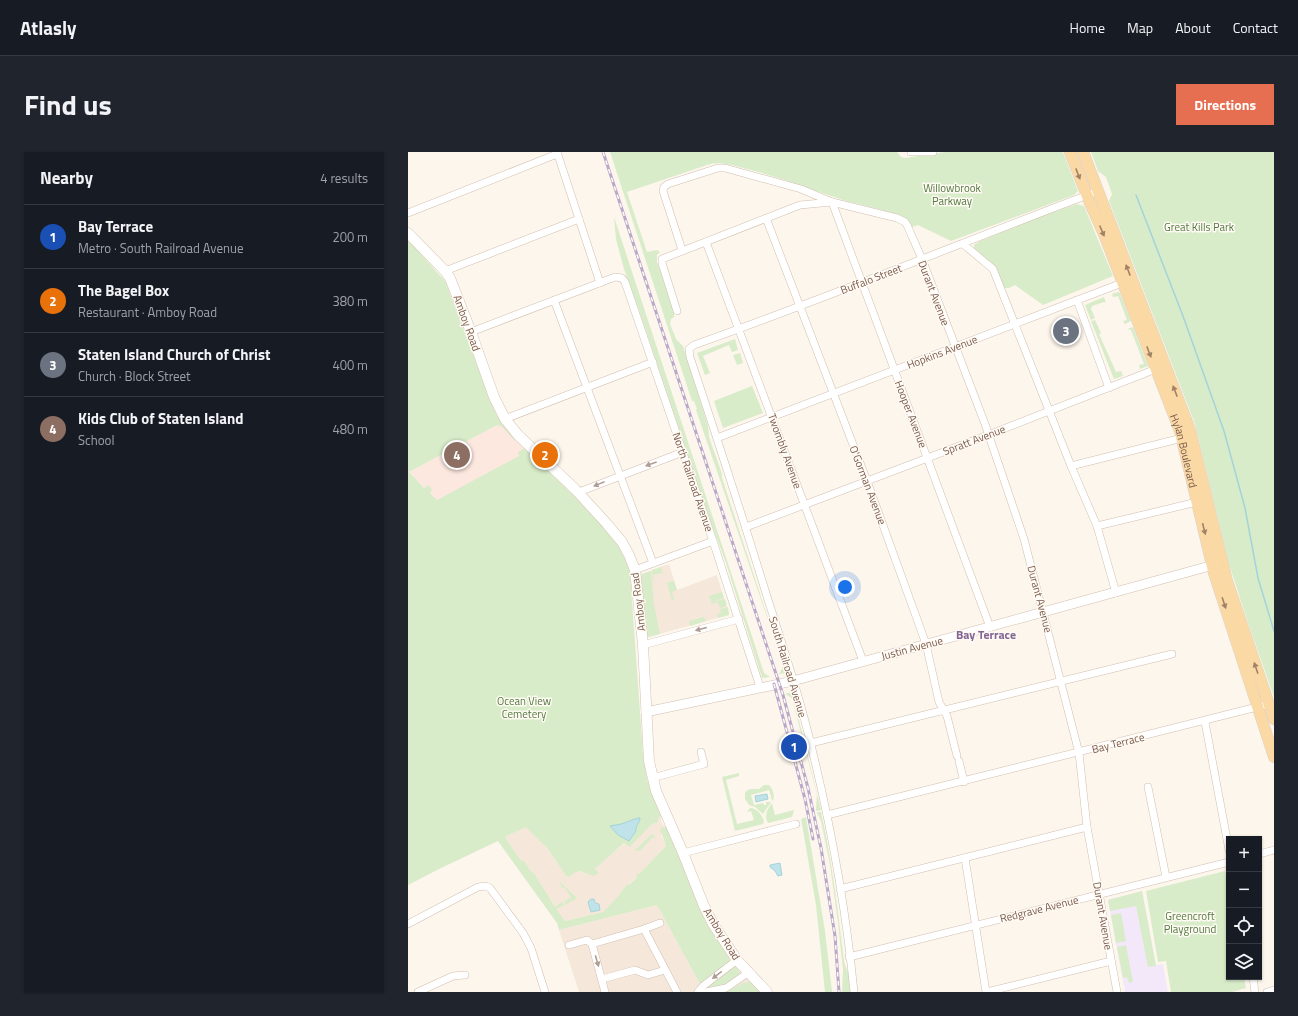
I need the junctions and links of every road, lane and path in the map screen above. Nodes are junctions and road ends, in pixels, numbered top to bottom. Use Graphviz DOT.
graph roads {
  1 [pos="911,152"];
  2 [pos="933,152"];
  3 [pos="1070,152"];
  4 [pos="1083,152"];
  5 [pos="557,153"];
  6 [pos="1098,191"];
  7 [pos="1086,195"];
  8 [pos="832,202"];
  9 [pos="408,213"];
  10 [pos="766,218"];
  11 [pos="579,219"];
  12 [pos="408,233"];
  13 [pos="706,242"];
  14 [pos="963,244"];
  15 [pos="682,250"];
  16 [pos="922,260"];
  17 [pos="445,271"];
  18 [pos="600,283"];
  19 [pos="861,283"];
  20 [pos="1122,283"];
  21 [pos="554,300"];
  22 [pos="1077,300"];
  23 [pos="800,306"];
  24 [pos="677,311"];
  25 [pos="1015,323"];
  26 [pos="739,330"];
  27 [pos="471,332"];
  28 [pos="955,347"];
  29 [pos="689,349"];
  30 [pos="653,362"];
  31 [pos="1156,369"];
  32 [pos="894,370"];
  33 [pos="587,387"];
  34 [pos="1109,388"];
  35 [pos="833,394"];
  36 [pos="1049,411"];
  37 [pos="772,417"];
  38 [pos="505,419"];
  39 [pos="988,435"];
  40 [pos="717,438"];
  41 [pos="1182,438"];
  42 [pos="683,452"];
  43 [pos="928,458"];
  44 [pos="1071,466"];
  45 [pos="620,475"];
  46 [pos="867,481"];
  47 [pos="578,492"];
  48 [pos="1197,502"];
  49 [pos="805,505"];
  50 [pos="1097,526"];
  51 [pos="746,527"];
  52 [pos="713,541"];
  53 [pos="653,563"];
  54 [pos="1217,565"];
  55 [pos="635,570"];
  56 [pos="1116,593"];
  57 [pos="1044,612"];
  58 [pos="739,619"];
  59 [pos="990,627"];
  60 [pos="926,644"];
  61 [pos="643,645"];
  62 [pos="1172,654"];
  63 [pos="863,661"];
  64 [pos="793,681"];
  65 [pos="1061,681"];
  66 [pos="760,687"];
  67 [pos="1269,704"];
  68 [pos="1258,708"];
  69 [pos="944,710"];
  70 [pos="646,712"];
  71 [pos="1274,719"];
  72 [pos="1204,722"];
  73 [pos="811,743"];
  74 [pos="701,752"];
  75 [pos="1079,753"];
  76 [pos="1274,757"];
  77 [pos="652,778"];
  78 [pos="964,782"];
  79 [pos="1148,787"];
  80 [pos="827,815"];
  81 [pos="796,824"];
  82 [pos="1087,827"];
  83 [pos="1226,836"];
  84 [pos="1274,850"];
  85 [pos="683,853"];
  86 [pos="1262,853"];
  87 [pos="965,858"];
  88 [pos="1226,863"];
  89 [pos="1166,877"];
  90 [pos="840,889"];
  91 [pos="1099,894"];
  92 [pos="660,923"];
  93 [pos="408,924"];
  94 [pos="976,925"];
  95 [pos="644,930"];
  96 [pos="592,944"];
  97 [pos="569,945"];
  98 [pos="849,957"];
  99 [pos="738,960"];
  100 [pos="1111,961"];
  101 [pos="665,970"];
  102 [pos="749,972"];
  103 [pos="465,975"];
  104 [pos="602,979"];
  105 [pos="1253,980"];
  106 [pos="1274,990"];
  107 [pos="418,992"];
  108 [pos="545,992"];
  109 [pos="605,992"];
  110 [pos="676,992"];
  111 [pos="698,992"];
  112 [pos="706,992"];
  113 [pos="767,992"];
  114 [pos="854,992"];
  115 [pos="987,992"];
  116 [pos="1117,992"];
  117 [pos="1255,992"];
  118 [pos="1267,992"];
  1 -- 2 [label="street"];
  3 -- 7 [label="main road, Hylan Boulevard, one-way"];
  4 -- 6 [label="main road, Hylan Boulevard"];
  5 -- 9 [label="street"];
  5 -- 11 [label="street"];
  6 -- 7 [label="street, Buffalo Street"];
  54 -- 6 [label="main road, Hylan Boulevard, one-way"];
  7 -- 14 [label="street, Buffalo Street"];
  7 -- 20 [label="main road, Hylan Boulevard, one-way"];
  8 -- 10 [label="street"];
  8 -- 15 [label="street"];
  8 -- 16 [label="street, Durant Avenue"];
  8 -- 19 [label="street, Hooper Avenue"];
  10 -- 13 [label="street"];
  10 -- 23 [label="street, O'Gorman Avenue"];
  11 -- 17 [label="street"];
  11 -- 18 [label="street"];
  12 -- 17 [label="main road, Amboy Road"];
  13 -- 15 [label="street"];
  13 -- 26 [label="street, Twombly Avenue"];
  14 -- 16 [label="street, Buffalo Street"];
  14 -- 25 [label="street"];
  15 -- 24 [label="street"];
  16 -- 19 [label="street, Buffalo Street"];
  16 -- 28 [label="street, Durant Avenue"];
  17 -- 27 [label="main road, Amboy Road"];
  18 -- 21 [label="street"];
  18 -- 30 [label="street, North Railroad Avenue"];
  19 -- 23 [label="street, Buffalo Street"];
  19 -- 32 [label="street, Hooper Avenue"];
  20 -- 22 [label="street, Hopkins Avenue"];
  20 -- 31 [label="main road, Hylan Boulevard, one-way"];
  21 -- 27 [label="street"];
  21 -- 33 [label="street"];
  22 -- 25 [label="street, Hopkins Avenue"];
  22 -- 34 [label="street"];
  23 -- 26 [label="street, Buffalo Street"];
  23 -- 35 [label="street, O'Gorman Avenue"];
  25 -- 28 [label="street, Hopkins Avenue"];
  25 -- 36 [label="street"];
  26 -- 29 [label="street, Buffalo Street"];
  26 -- 37 [label="street, Twombly Avenue"];
  27 -- 38 [label="main road, Amboy Road"];
  28 -- 32 [label="street, Hopkins Avenue"];
  28 -- 39 [label="street, Durant Avenue"];
  29 -- 40 [label="street, South Railroad Avenue"];
  30 -- 33 [label="street"];
  30 -- 42 [label="street, North Railroad Avenue"];
  31 -- 34 [label="street, Spratt Avenue"];
  31 -- 41 [label="main road, Hylan Boulevard"];
  32 -- 35 [label="street, Hopkins Avenue"];
  32 -- 43 [label="street, Hooper Avenue"];
  33 -- 38 [label="street"];
  33 -- 45 [label="street"];
  34 -- 36 [label="street, Spratt Avenue"];
  35 -- 37 [label="street, Hopkins Avenue"];
  35 -- 46 [label="street, O'Gorman Avenue"];
  36 -- 39 [label="street, Spratt Avenue"];
  36 -- 44 [label="street"];
  37 -- 40 [label="street, Hopkins Avenue"];
  37 -- 49 [label="street, Twombly Avenue"];
  38 -- 47 [label="main road, Amboy Road"];
  39 -- 43 [label="street, Spratt Avenue"];
  39 -- 57 [label="street, Durant Avenue"];
  40 -- 51 [label="street, South Railroad Avenue"];
  41 -- 44 [label="street"];
  41 -- 48 [label="main road, Hylan Boulevard"];
  42 -- 45 [label="street, one-way"];
  42 -- 52 [label="street, North Railroad Avenue"];
  43 -- 46 [label="street, Spratt Avenue"];
  43 -- 59 [label="street, Hooper Avenue"];
  44 -- 50 [label="street"];
  45 -- 47 [label="street, one-way"];
  45 -- 53 [label="street"];
  46 -- 49 [label="street, Spratt Avenue"];
  46 -- 60 [label="street, O'Gorman Avenue"];
  47 -- 55 [label="main road, Amboy Road"];
  48 -- 50 [label="street"];
  48 -- 54 [label="main road, Hylan Boulevard, one-way"];
  49 -- 51 [label="street, Spratt Avenue"];
  49 -- 63 [label="street, Twombly Avenue"];
  50 -- 56 [label="street"];
  51 -- 64 [label="street, South Railroad Avenue"];
  52 -- 53 [label="street"];
  52 -- 58 [label="street, North Railroad Avenue"];
  53 -- 55 [label="street"];
  54 -- 56 [label="street, Justin Avenue"];
  67 -- 54 [label="main road, Hylan Boulevard, one-way"];
  54 -- 68 [label="main road, Hylan Boulevard, one-way"];
  55 -- 61 [label="main road, Amboy Road"];
  56 -- 57 [label="street, Justin Avenue"];
  57 -- 59 [label="street, Justin Avenue"];
  57 -- 65 [label="street, Durant Avenue"];
  58 -- 61 [label="street, one-way"];
  58 -- 66 [label="street, North Railroad Avenue"];
  59 -- 60 [label="street, Justin Avenue"];
  60 -- 63 [label="street, Justin Avenue"];
  60 -- 69 [label="street, O'Gorman Avenue"];
  61 -- 70 [label="main road, Amboy Road"];
  62 -- 65 [label="street"];
  63 -- 64 [label="street, Justin Avenue"];
  64 -- 66 [label="street, Justin Avenue"];
  64 -- 73 [label="street, South Railroad Avenue"];
  65 -- 69 [label="street"];
  65 -- 75 [label="street, Durant Avenue"];
  66 -- 70 [label="street, Justin Avenue"];
  67 -- 68 [label="street, Bay Terrace"];
  67 -- 71 [label="main road, Hylan Boulevard"];
  68 -- 72 [label="street, Bay Terrace"];
  68 -- 76 [label="main road, Hylan Boulevard"];
  69 -- 73 [label="street"];
  69 -- 78 [label="street, O'Gorman Avenue"];
  70 -- 77 [label="main road, Amboy Road"];
  72 -- 75 [label="street, Bay Terrace"];
  72 -- 83 [label="street"];
  73 -- 80 [label="street, South Railroad Avenue"];
  74 -- 77 [label="street"];
  75 -- 78 [label="street, Bay Terrace"];
  75 -- 82 [label="street, Durant Avenue"];
  77 -- 85 [label="main road, Amboy Road"];
  78 -- 80 [label="street, Bay Terrace"];
  79 -- 89 [label="street"];
  80 -- 90 [label="street, South Railroad Avenue"];
  81 -- 85 [label="street"];
  82 -- 87 [label="street"];
  82 -- 91 [label="street, Durant Avenue"];
  84 -- 86 [label="street"];
  85 -- 99 [label="main road, Amboy Road"];
  87 -- 90 [label="street"];
  87 -- 94 [label="street"];
  88 -- 89 [label="street, Redgrave Avenue"];
  89 -- 91 [label="street, Redgrave Avenue"];
  90 -- 98 [label="street, South Railroad Avenue"];
  91 -- 94 [label="street, Redgrave Avenue"];
  91 -- 100 [label="street, Durant Avenue"];
  92 -- 95 [label="street"];
  93 -- 108 [label="street"];
  94 -- 98 [label="street, Redgrave Avenue"];
  94 -- 115 [label="street"];
  95 -- 96 [label="street"];
  95 -- 101 [label="street"];
  96 -- 97 [label="street"];
  96 -- 104 [label="street, one-way"];
  98 -- 114 [label="street, South Railroad Avenue"];
  99 -- 102 [label="main road, Amboy Road"];
  99 -- 111 [label="street, one-way"];
  100 -- 115 [label="street"];
  100 -- 116 [label="street, Durant Avenue"];
  101 -- 104 [label="street"];
  101 -- 110 [label="street"];
  102 -- 112 [label="street"];
  102 -- 113 [label="main road, Amboy Road"];
  103 -- 107 [label="street"];
  104 -- 109 [label="street"];
  105 -- 117 [label="street"];
  106 -- 118 [label="street"];
}
